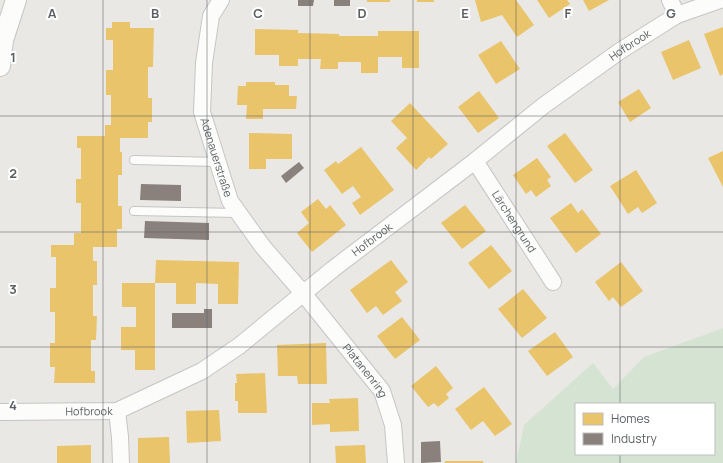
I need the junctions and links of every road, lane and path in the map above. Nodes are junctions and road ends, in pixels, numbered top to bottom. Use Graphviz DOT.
graph roads {
  1 [pos="16,0"];
  2 [pos="221,0"];
  3 [pos="670,0"];
  4 [pos="720,0"];
  5 [pos="677,15"];
  6 [pos="1,42"];
  7 [pos="0,66"];
  8 [pos="134,160"];
  9 [pos="475,161"];
  10 [pos="218,162"];
  11 [pos="134,211"];
  12 [pos="238,213"];
  13 [pos="553,282"];
  14 [pos="303,293"];
  15 [pos="117,411"];
  16 [pos="0,412"];
  17 [pos="121,463"];
  18 [pos="396,463"];
  1 -- 6 [label="street"];
  2 -- 10 [label="street, Adenauerstraße"];
  3 -- 5 [label="street"];
  4 -- 5 [label="street, Hofbrook"];
  5 -- 9 [label="street, Hofbrook"];
  6 -- 7 [label="street"];
  8 -- 10 [label="lane"];
  9 -- 13 [label="street, Lärchengrund"];
  9 -- 14 [label="street, Hofbrook"];
  10 -- 12 [label="street, Adenauerstraße"];
  11 -- 12 [label="lane"];
  12 -- 14 [label="street, Adenauerstraße"];
  14 -- 15 [label="street, Hofbrook"];
  14 -- 18 [label="street, Platanenring"];
  15 -- 16 [label="street, Hofbrook"];
  15 -- 17 [label="street"];
}
